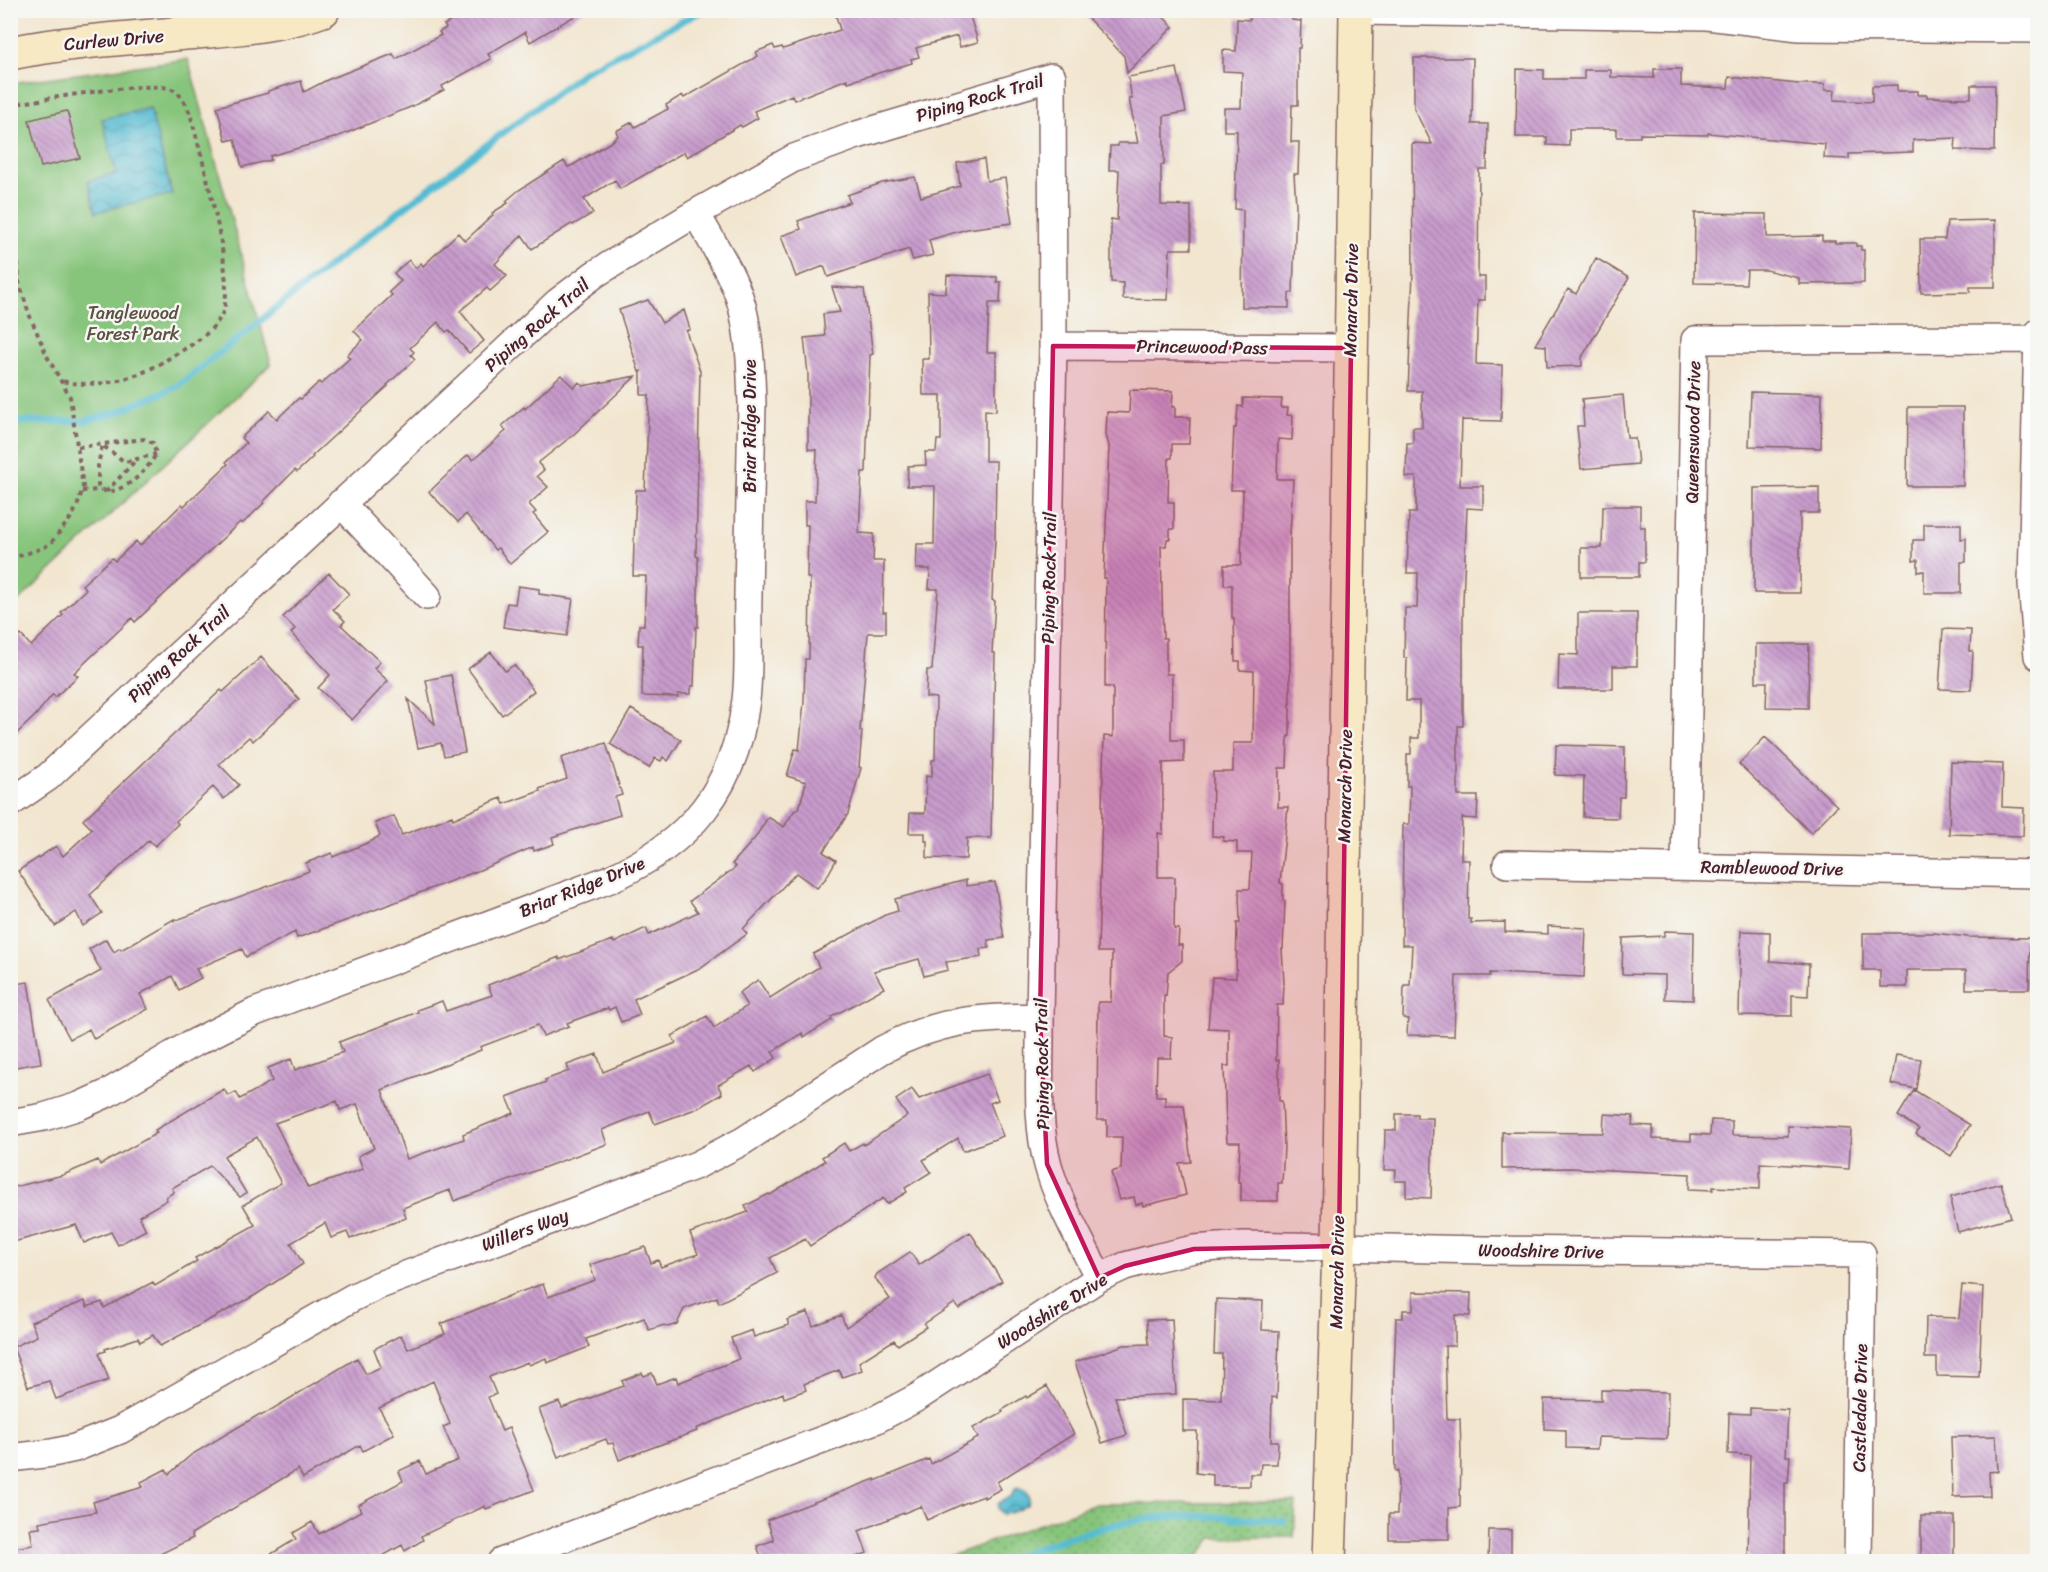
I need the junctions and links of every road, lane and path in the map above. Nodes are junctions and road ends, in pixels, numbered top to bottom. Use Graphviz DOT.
graph roads {
  1 [pos="323,10"];
  2 [pos="1356,11"];
  3 [pos="248,19"];
  4 [pos="2037,29"];
  5 [pos="10,53"];
  6 [pos="10,102"];
  7 [pos="696,213"];
  8 [pos="18,262"];
  9 [pos="2037,333"];
  10 [pos="2037,339"];
  11 [pos="1053,346"];
  12 [pos="1351,348"];
  13 [pos="62,381"];
  14 [pos="102,445"];
  15 [pos="78,447"];
  16 [pos="156,454"];
  17 [pos="136,460"];
  18 [pos="82,491"];
  19 [pos="103,491"];
  20 [pos="341,503"];
  21 [pos="10,559"];
  22 [pos="427,596"];
  23 [pos="2037,656"];
  24 [pos="10,803"];
  25 [pos="1507,864"];
  26 [pos="1685,866"];
  27 [pos="2037,874"];
  28 [pos="1040,1017"];
  29 [pos="10,1123"];
  30 [pos="1339,1246"];
  31 [pos="1862,1254"];
  32 [pos="1099,1278"];
  33 [pos="10,1458"];
  34 [pos="501,1562"];
  35 [pos="1329,1562"];
  36 [pos="1858,1562"];
  1 -- 3 [label="street, Curlew Drive"];
  2 -- 4 [label="street"];
  2 -- 12 [label="street, Monarch Drive"];
  3 -- 5 [label="street, Curlew Drive"];
  6 -- 13 [label="path"];
  7 -- 11 [label="street, Piping Rock Trail"];
  7 -- 20 [label="street, Piping Rock Trail"];
  7 -- 29 [label="street, Briar Ridge Drive"];
  8 -- 13 [label="path"];
  9 -- 10 [label="street"];
  10 -- 23 [label="street"];
  10 -- 26 [label="street, Queenswood Drive"];
  11 -- 12 [label="street, Princewood Pass"];
  11 -- 28 [label="street, Piping Rock Trail"];
  12 -- 30 [label="street, Monarch Drive"];
  13 -- 15 [label="path"];
  14 -- 15 [label="path"];
  14 -- 16 [label="path"];
  14 -- 17 [label="path"];
  14 -- 19 [label="path"];
  15 -- 18 [label="path"];
  16 -- 17 [label="path"];
  16 -- 19 [label="path"];
  17 -- 19 [label="path"];
  18 -- 19 [label="path"];
  18 -- 21 [label="path"];
  20 -- 22 [label="street"];
  20 -- 24 [label="street, Piping Rock Trail"];
  25 -- 26 [label="street, Ramblewood Drive"];
  26 -- 27 [label="street, Ramblewood Drive"];
  28 -- 32 [label="street, Piping Rock Trail"];
  28 -- 33 [label="street, Willers Way"];
  30 -- 31 [label="street, Woodshire Drive"];
  30 -- 32 [label="street, Woodshire Drive"];
  30 -- 35 [label="street, Monarch Drive"];
  31 -- 36 [label="street, Castledale Drive"];
  32 -- 34 [label="street, Woodshire Drive"];
}
